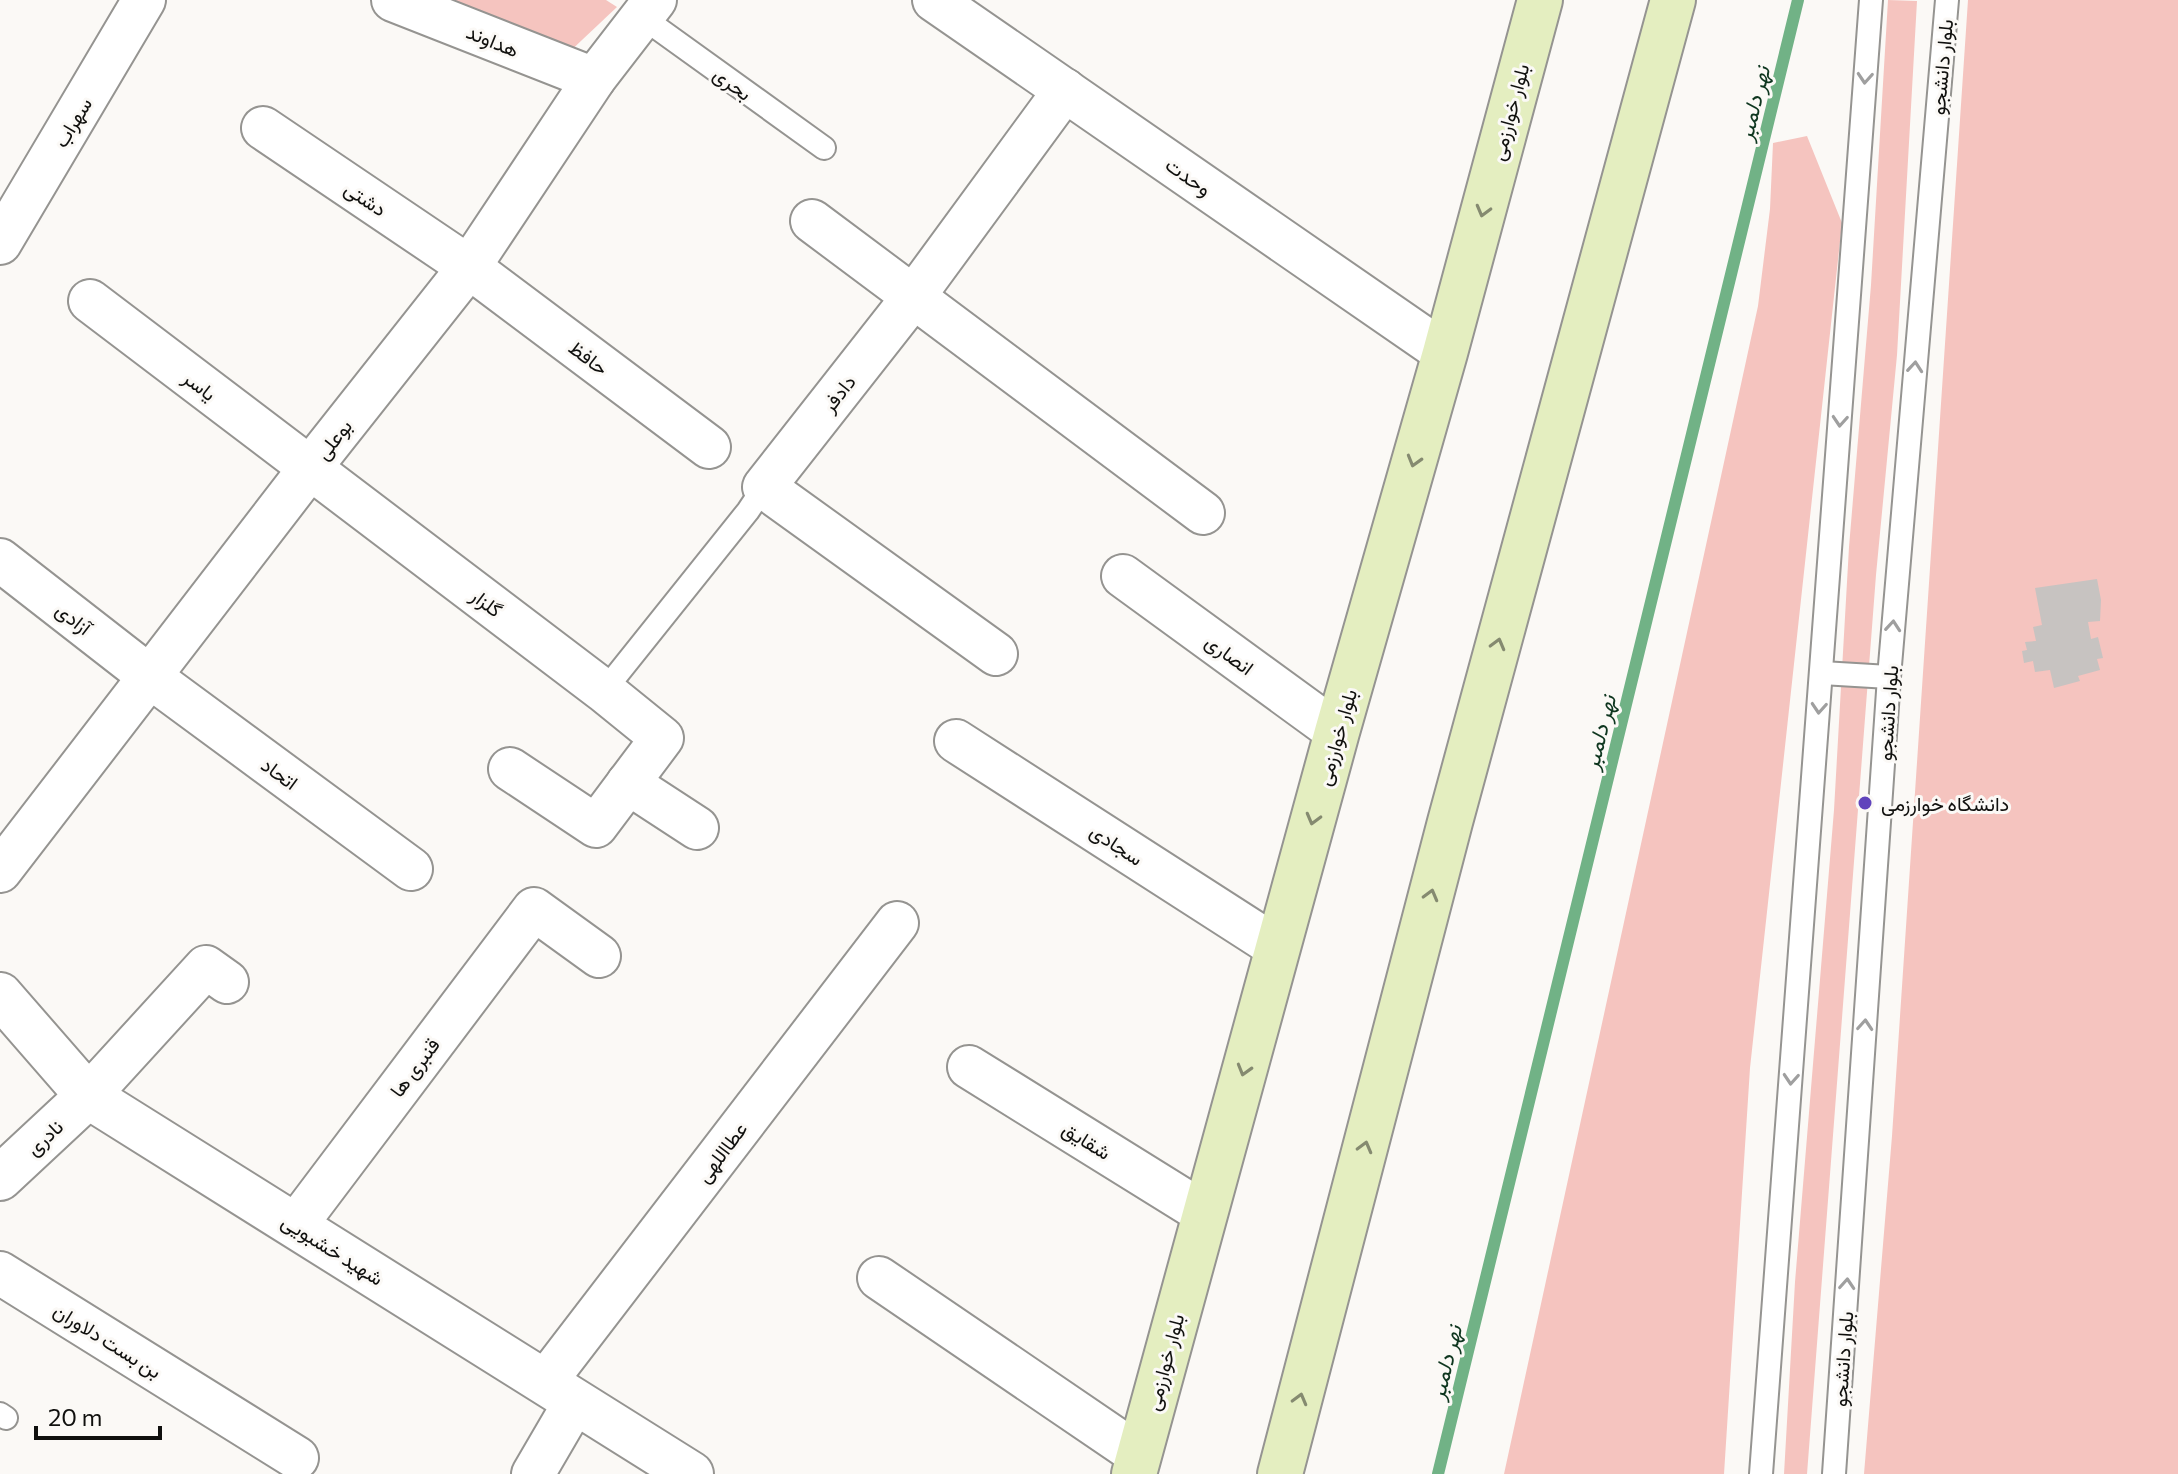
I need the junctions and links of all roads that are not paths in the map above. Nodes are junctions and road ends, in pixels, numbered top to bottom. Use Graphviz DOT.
graph roads {
  1 [pos="144,0"];
  2 [pos="393,0"];
  3 [pos="934,0"];
  4 [pos="1540,0"];
  5 [pos="1673,0"];
  6 [pos="1871,0"];
  7 [pos="1947,0"];
  8 [pos="648,9"];
  9 [pos="594,79"];
  10 [pos="1065,90"];
  11 [pos="263,128"];
  12 [pos="824,148"];
  13 [pos="812,221"];
  14 [pos="0,243"];
  15 [pos="469,267"];
  16 [pos="914,296"];
  17 [pos="90,301"];
  18 [pos="1445,353"];
  19 [pos="709,447"];
  20 [pos="310,468"];
  21 [pos="764,487"];
  22 [pos="1203,513"];
  23 [pos="0,560"];
  24 [pos="1123,576"];
  25 [pos="996,654"];
  26 [pos="1822,673"];
  27 [pos="149,676"];
  28 [pos="1889,677"];
  29 [pos="604,691"];
  30 [pos="1337,732"];
  31 [pos="956,741"];
  32 [pos="510,769"];
  33 [pos="628,783"];
  34 [pos="697,828"];
  35 [pos="411,869"];
  36 [pos="0,871"];
  37 [pos="897,923"];
  38 [pos="1278,948"];
  39 [pos="599,956"];
  40 [pos="227,982"];
  41 [pos="0,995"];
  42 [pos="969,1067"];
  43 [pos="88,1096"];
  44 [pos="0,1178"];
  45 [pos="1204,1213"];
  46 [pos="295,1226"];
  47 [pos="0,1273"];
  48 [pos="879,1278"];
  49 [pos="560,1392"];
  50 [pos="297,1458"];
  51 [pos="1136,1465"];
  52 [pos="533,1474"];
  53 [pos="691,1474"];
  54 [pos="1280,1474"];
  55 [pos="1761,1474"];
  56 [pos="1834,1474"];
  1 -- 14 [label="street, سهراب"];
  2 -- 9 [label="street, هداوند"];
  3 -- 10 [label="street, وحدت"];
  4 -- 18 [label="main road, بلوار خوارزمی, one-way"];
  54 -- 5 [label="main road, one-way"];
  6 -- 26 [label="lane, one-way"];
  28 -- 7 [label="lane, بلوار دانشجو, one-way"];
  8 -- 9 [label="street, بوعلی"];
  8 -- 12 [label="lane, بحری"];
  9 -- 15 [label="street, بوعلی"];
  10 -- 16 [label="street, دادفر"];
  10 -- 18 [label="street, وحدت"];
  11 -- 15 [label="street, دشتی"];
  13 -- 16 [label="street"];
  15 -- 19 [label="street, حافظ"];
  15 -- 20 [label="street, بوعلی"];
  16 -- 21 [label="street, دادفر"];
  16 -- 22 [label="street"];
  17 -- 20 [label="street, یاسر"];
  18 -- 30 [label="main road, بلوار خوارزمی, one-way"];
  20 -- 27 [label="street, بوعلی"];
  20 -- 29 [label="street, گلزار"];
  21 -- 25 [label="street"];
  21 -- 29 [label="lane, دادفر"];
  23 -- 27 [label="street, آزادی"];
  24 -- 30 [label="street, انصاری"];
  26 -- 28 [label="lane"];
  26 -- 55 [label="lane, one-way"];
  27 -- 35 [label="street, اتحاد"];
  27 -- 36 [label="street, بوعلی"];
  56 -- 28 [label="lane, بلوار دانشجو, one-way"];
  29 -- 33 [label="street, گلزار"];
  30 -- 38 [label="main road, بلوار خوارزمی, one-way"];
  31 -- 38 [label="street, سجادی"];
  32 -- 33 [label="street"];
  33 -- 34 [label="street"];
  37 -- 49 [label="street, عطااللهی"];
  38 -- 45 [label="main road, بلوار خوارزمی, one-way"];
  39 -- 46 [label="street, قنبری ها"];
  40 -- 43 [label="street"];
  41 -- 43 [label="street, شهید خشبویی"];
  42 -- 45 [label="street, شقایق"];
  43 -- 44 [label="street, نادری"];
  43 -- 46 [label="street, شهید خشبویی"];
  45 -- 51 [label="main road, بلوار خوارزمی"];
  46 -- 49 [label="street, شهید خشبویی"];
  47 -- 50 [label="street, بن بست دلاوران"];
  48 -- 51 [label="street"];
  49 -- 52 [label="street, عطااللهی"];
  49 -- 53 [label="street, شهید خشبویی"];
}
